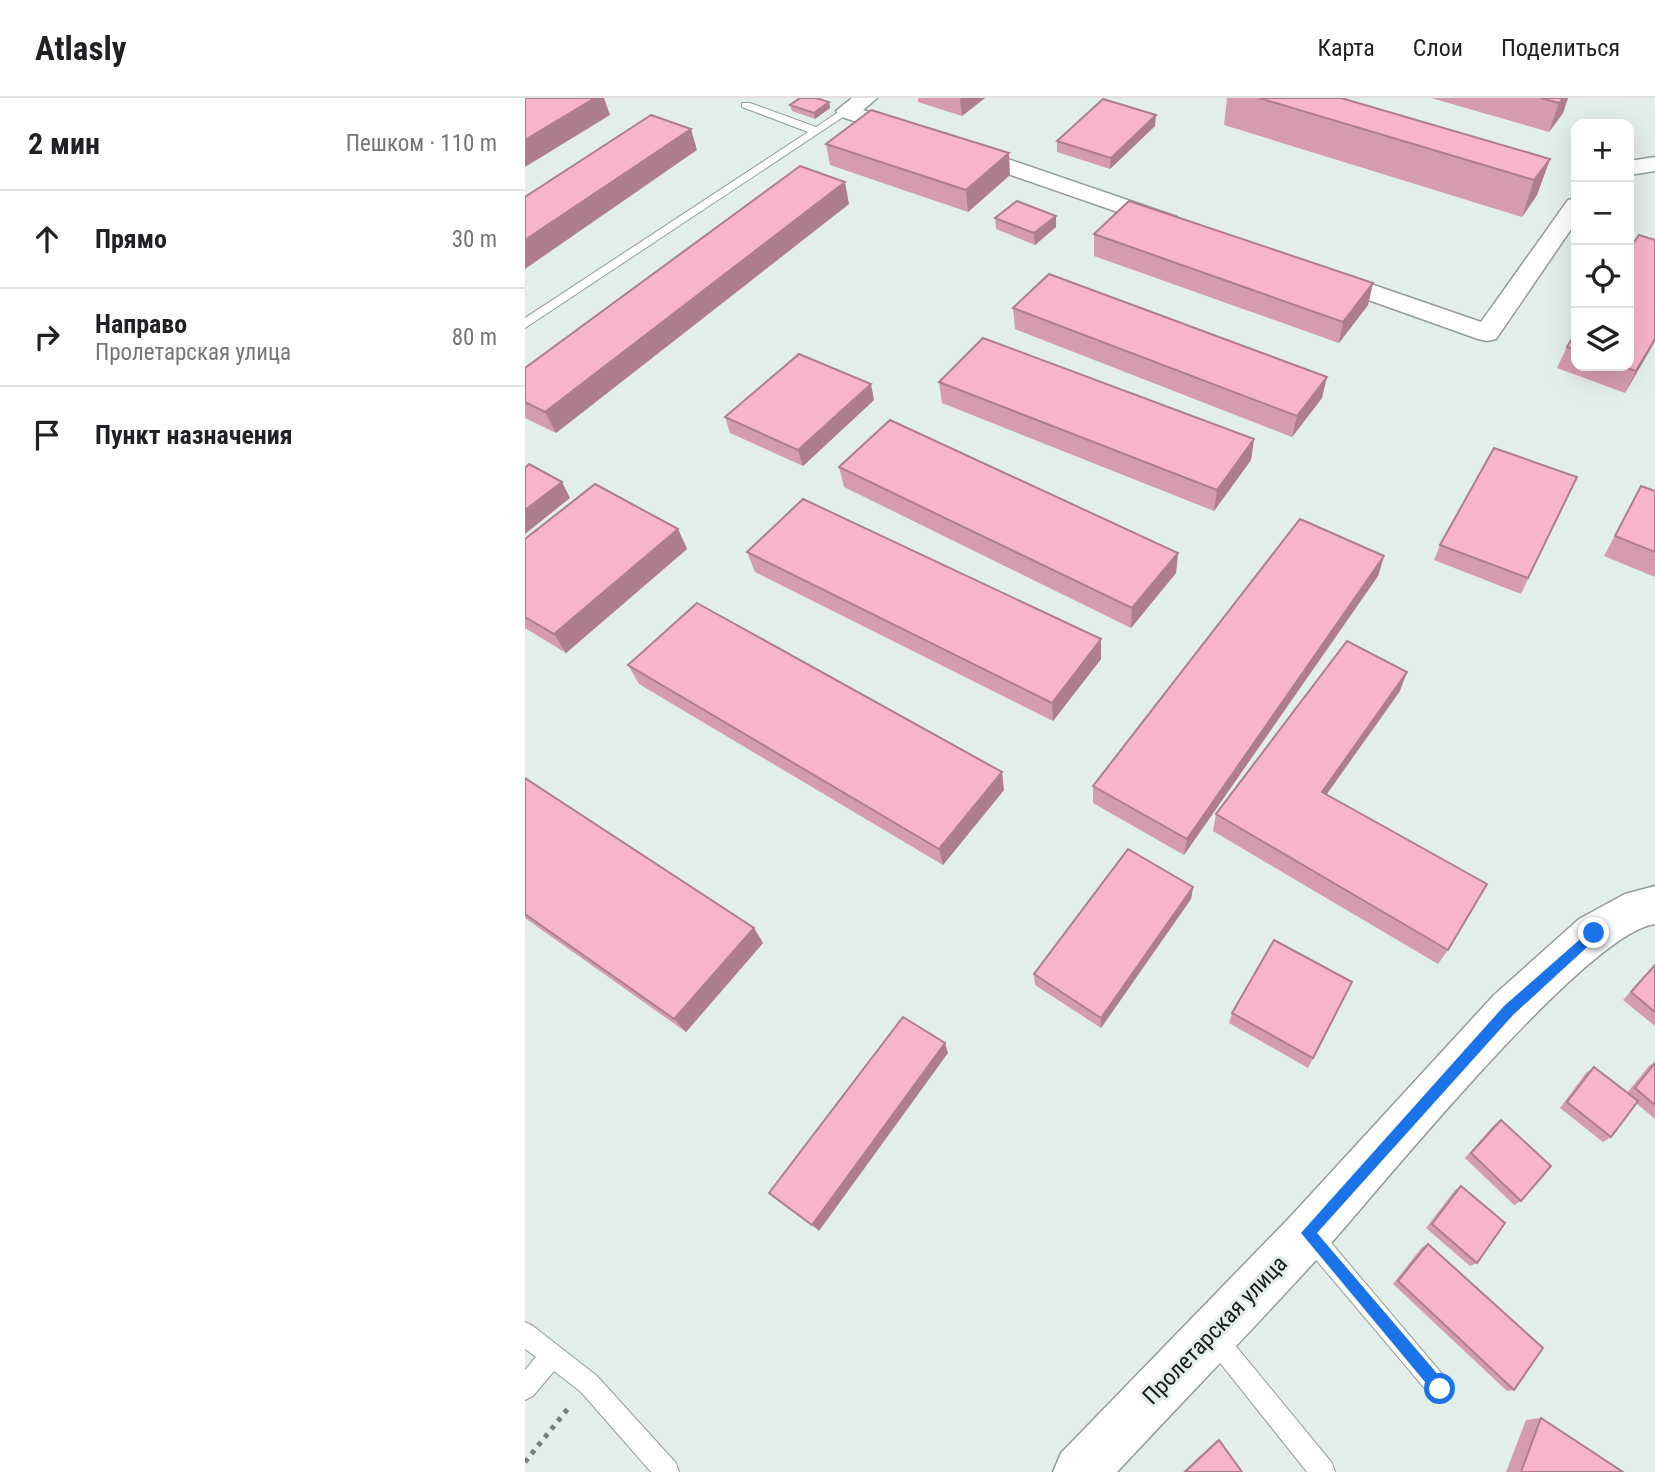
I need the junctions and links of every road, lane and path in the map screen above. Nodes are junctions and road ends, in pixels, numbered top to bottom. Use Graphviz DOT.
graph roads {
  1 [pos="746,105"];
  2 [pos="856,105"];
  3 [pos="817,131"];
  4 [pos="1655,164"];
  5 [pos="1634,167"];
  6 [pos="1571,212"];
  7 [pos="1184,227"];
  8 [pos="1303,269"];
  9 [pos="525,324"];
  10 [pos="1655,905"];
  11 [pos="1308,1233"];
  12 [pos="525,1334"];
  13 [pos="1211,1334"];
  14 [pos="552,1355"];
  15 [pos="589,1384"];
  16 [pos="525,1388"];
  17 [pos="1440,1389"];
  18 [pos="525,1461"];
  19 [pos="667,1472"];
  20 [pos="1080,1472"];
  21 [pos="1323,1472"];
  1 -- 3 [label="lane"];
  2 -- 3 [label="lane"];
  2 -- 7 [label="street"];
  3 -- 9 [label="lane"];
  4 -- 5 [label="street"];
  6 -- 8 [label="street"];
  10 -- 11 [label="main road, Пролетарская улица"];
  11 -- 13 [label="main road, Пролетарская улица"];
  11 -- 17 [label="lane"];
  12 -- 14 [label="lane"];
  13 -- 20 [label="main road, Пролетарская улица"];
  13 -- 21 [label="lane"];
  14 -- 15 [label="lane"];
  14 -- 16 [label="lane"];
  15 -- 18 [label="path"];
  15 -- 19 [label="lane"];
}
